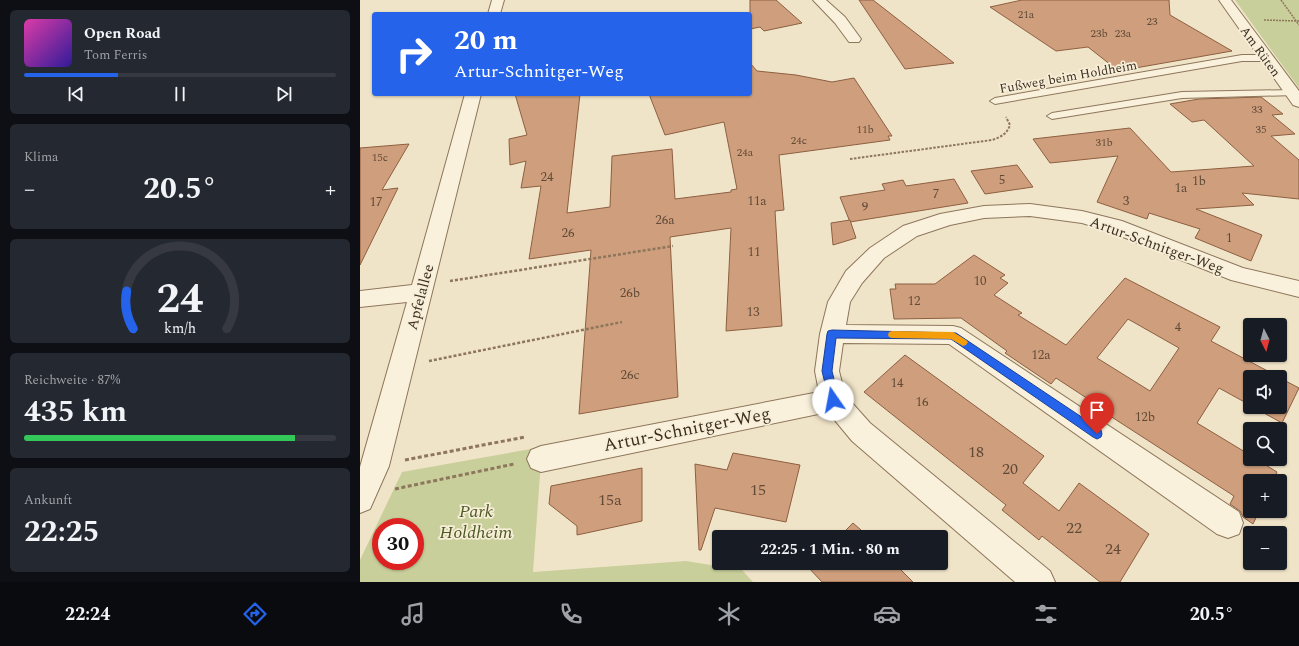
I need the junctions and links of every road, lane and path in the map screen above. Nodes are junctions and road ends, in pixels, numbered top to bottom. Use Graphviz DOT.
graph roads {
  1 [pos="498,0"];
  2 [pos="819,0"];
  3 [pos="1225,0"];
  4 [pos="1280,0"];
  5 [pos="495,12"];
  6 [pos="1237,18"];
  7 [pos="1298,21"];
  8 [pos="1299,25"];
  9 [pos="854,39"];
  10 [pos="1266,58"];
  11 [pos="472,96"];
  12 [pos="1295,98"];
  13 [pos="995,101"];
  14 [pos="1052,116"];
  15 [pos="850,159"];
  16 [pos="673,246"];
  17 [pos="422,288"];
  18 [pos="1299,289"];
  19 [pos="360,299"];
  20 [pos="622,322"];
  21 [pos="832,334"];
  22 [pos="401,366"];
  23 [pos="833,400"];
  24 [pos="528,436"];
  25 [pos="541,459"];
  26 [pos="375,466"];
  27 [pos="361,497"];
  28 [pos="1228,523"];
  29 [pos="1039,582"];
  1 -- 5 [label="street"];
  2 -- 9 [label="street"];
  3 -- 6 [label="street, Am Rüten"];
  4 -- 7 [label="path"];
  6 -- 7 [label="path"];
  6 -- 10 [label="street, Am Rüten"];
  7 -- 8 [label="path"];
  10 -- 12 [label="street, Am Rüten"];
  10 -- 13 [label="lane, Fußweg beim Holdheim"];
  11 -- 17 [label="street, Apfelallee"];
  12 -- 14 [label="lane"];
  13 -- 15 [label="path, Fußweg beim Holdheim"];
  16 -- 17 [label="path"];
  17 -- 19 [label="street"];
  17 -- 22 [label="street, Apfelallee"];
  18 -- 21 [label="street, Artur-Schnitger-Weg"];
  20 -- 22 [label="path"];
  21 -- 23 [label="street, Artur-Schnitger-Weg"];
  21 -- 28 [label="street"];
  22 -- 26 [label="street, Apfelallee"];
  23 -- 25 [label="street, Artur-Schnitger-Weg"];
  23 -- 29 [label="street, Artur-Schnitger-Weg"];
  24 -- 26 [label="path"];
  25 -- 27 [label="path"];
  26 -- 27 [label="street, Apfelallee"];
}
